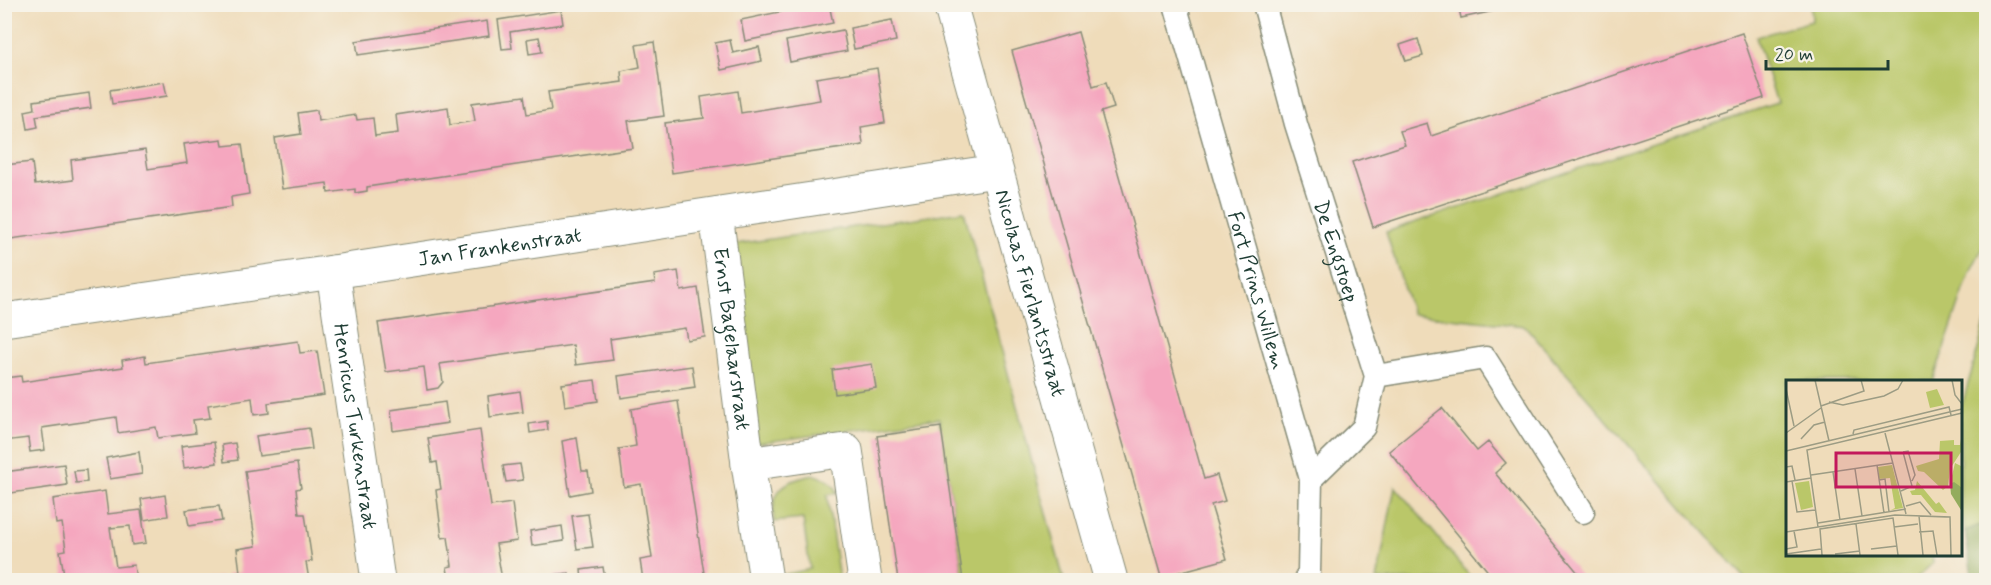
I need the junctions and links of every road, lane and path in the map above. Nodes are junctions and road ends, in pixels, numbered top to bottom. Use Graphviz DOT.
graph roads {
  1 [pos="950,4"];
  2 [pos="1175,4"];
  3 [pos="1264,4"];
  4 [pos="996,171"];
  5 [pos="716,213"];
  6 [pos="333,272"];
  7 [pos="4,320"];
  8 [pos="1376,376"];
  9 [pos="748,464"];
  10 [pos="1311,479"];
  11 [pos="1583,512"];
  12 [pos="378,580"];
  13 [pos="766,580"];
  14 [pos="865,580"];
  15 [pos="1111,580"];
  16 [pos="1305,580"];
  1 -- 4 [label="street, Nicolaas Fierlantsstraat"];
  2 -- 10 [label="lane, Fort Prins Willem"];
  3 -- 8 [label="lane, De Engstoep"];
  4 -- 5 [label="street, Jan Frankenstraat"];
  4 -- 15 [label="street, Nicolaas Fierlantsstraat"];
  5 -- 6 [label="street, Jan Frankenstraat"];
  5 -- 9 [label="street, Ernst Bagelaarstraat"];
  6 -- 7 [label="street, Jan Frankenstraat"];
  6 -- 12 [label="street, Henricus Turkenstraat"];
  8 -- 10 [label="lane"];
  8 -- 11 [label="lane"];
  9 -- 13 [label="street, Ernst Bagelaarstraat"];
  9 -- 14 [label="street"];
  10 -- 16 [label="lane, Fort Prins Willem"];
}
